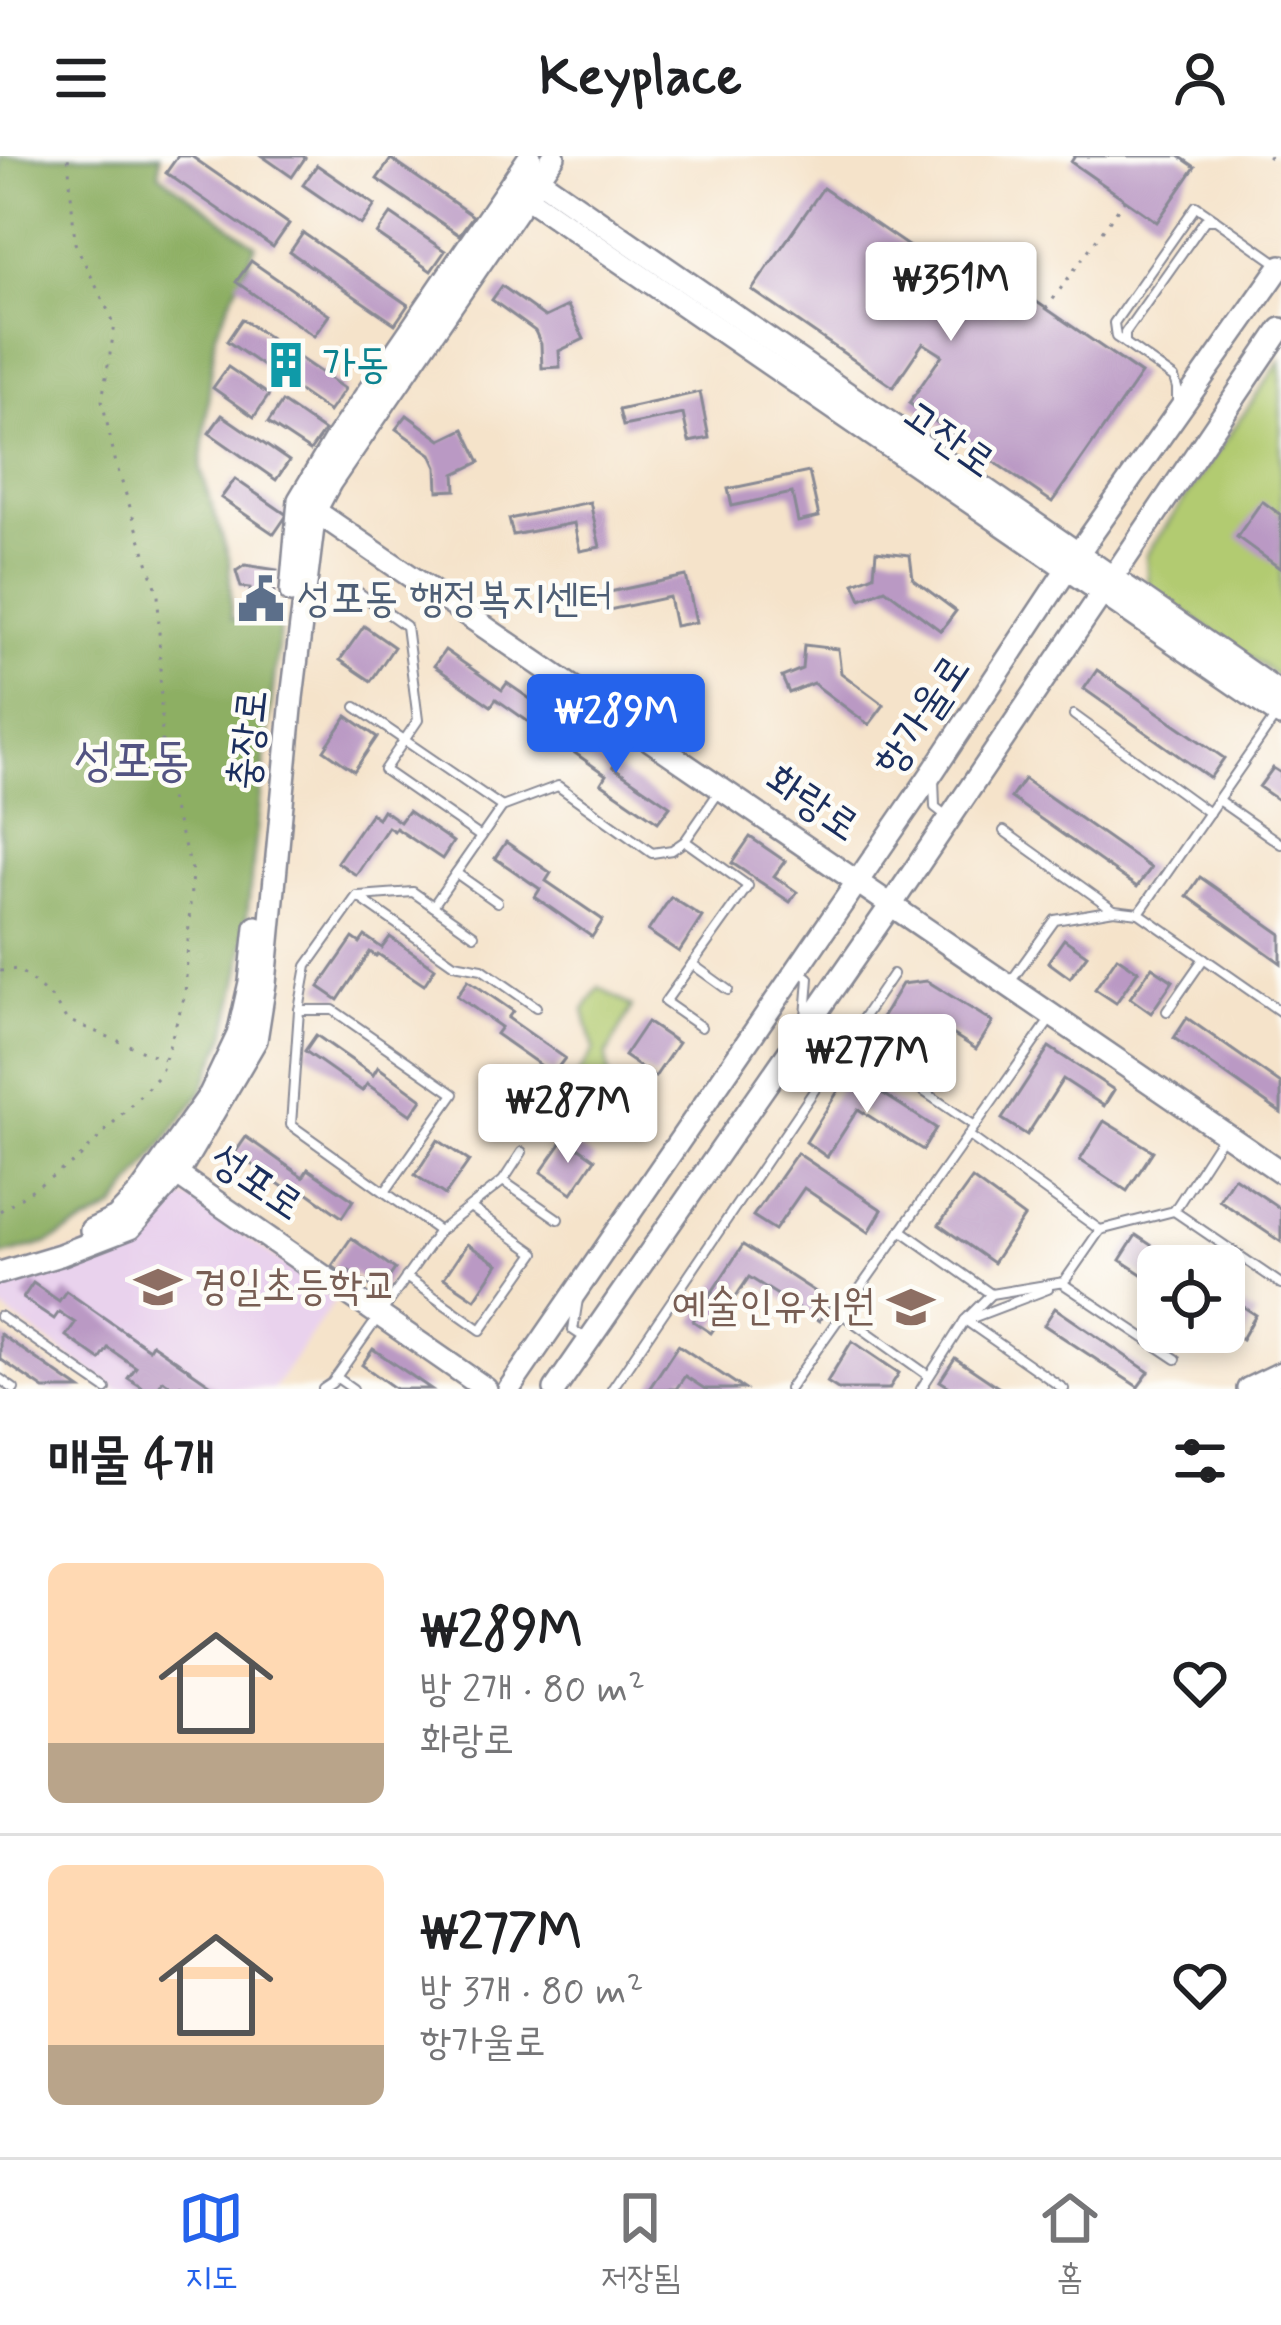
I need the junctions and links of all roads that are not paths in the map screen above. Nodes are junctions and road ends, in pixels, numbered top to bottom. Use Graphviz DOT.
graph roads {
  1 [pos="554,156"];
  2 [pos="526,178"];
  3 [pos="1216,220"];
  4 [pos="1281,266"];
  5 [pos="1281,328"];
  6 [pos="1126,343"];
  7 [pos="1174,416"];
  8 [pos="307,506"];
  9 [pos="1072,561"];
  10 [pos="1107,585"];
  11 [pos="351,587"];
  12 [pos="356,707"];
  13 [pos="1280,708"];
  14 [pos="1074,715"];
  15 [pos="404,740"];
  16 [pos="934,770"];
  17 [pos="721,789"];
  18 [pos="1218,800"];
  19 [pos="502,807"];
  20 [pos="1209,813"];
  21 [pos="949,818"];
  22 [pos="1004,831"];
  23 [pos="481,837"];
  24 [pos="685,841"];
  25 [pos="1281,844"];
  26 [pos="456,873"];
  27 [pos="856,881"];
  28 [pos="357,896"];
  29 [pos="497,902"];
  30 [pos="891,905"];
  31 [pos="433,906"];
  32 [pos="1114,910"];
  33 [pos="1139,913"];
  34 [pos="474,935"];
  35 [pos="1204,958"];
  36 [pos="692,964"];
  37 [pos="796,969"];
  38 [pos="892,974"];
  39 [pos="1008,986"];
  40 [pos="728,990"];
  41 [pos="536,1007"];
  42 [pos="299,1010"];
  43 [pos="1166,1011"];
  44 [pos="1281,1012"];
  45 [pos="1052,1016"];
  46 [pos="701,1027"];
  47 [pos="805,1030"];
  48 [pos="848,1040"];
  49 [pos="971,1130"];
  50 [pos="1224,1133"];
  51 [pos="522,1152"];
  52 [pos="168,1169"];
  53 [pos="1281,1172"];
  54 [pos="503,1181"];
  55 [pos="386,1192"];
  56 [pos="470,1207"];
  57 [pos="1174,1211"];
  58 [pos="558,1219"];
  59 [pos="901,1230"];
  60 [pos="1100,1230"];
  61 [pos="440,1231"];
  62 [pos="0,1262"];
  63 [pos="0,1274"];
  64 [pos="406,1277"];
  65 [pos="1064,1282"];
  66 [pos="1281,1284"];
  67 [pos="580,1286"];
  68 [pos="991,1294"];
  69 [pos="380,1314"];
  70 [pos="842,1314"];
  71 [pos="0,1316"];
  72 [pos="965,1320"];
  73 [pos="590,1342"];
  74 [pos="1176,1359"];
  75 [pos="1281,1373"];
  76 [pos="929,1376"];
  77 [pos="336,1377"];
  78 [pos="0,1379"];
  79 [pos="14,1389"];
  80 [pos="106,1389"];
  81 [pos="323,1389"];
  82 [pos="352,1389"];
  83 [pos="486,1389"];
  84 [pos="509,1389"];
  85 [pos="555,1389"];
  86 [pos="612,1389"];
  87 [pos="789,1389"];
  88 [pos="921,1389"];
  89 [pos="1064,1389"];
  90 [pos="1248,1389"];
  1 -- 2 [label="street, 충장로"];
  2 -- 8 [label="street, 충장로"];
  2 -- 9 [label="street, 고잔로"];
  3 -- 4 [label="lane"];
  3 -- 6 [label="lane"];
  3 -- 6 [label="lane"];
  4 -- 7 [label="street, 항가울로"];
  5 -- 10 [label="street, 항가울로"];
  6 -- 7 [label="lane"];
  7 -- 9 [label="street, 항가울로"];
  8 -- 17 [label="street, 화랑로"];
  8 -- 52 [label="street, 충장로"];
  9 -- 10 [label="street, 고잔로"];
  9 -- 16 [label="street, 항가울로"];
  10 -- 13 [label="street, 고잔로"];
  10 -- 21 [label="street, 항가울로"];
  11 -- 15 [label="lane"];
  12 -- 15 [label="lane"];
  13 -- 18 [label="lane"];
  14 -- 20 [label="lane"];
  15 -- 19 [label="lane"];
  15 -- 23 [label="lane"];
  16 -- 21 [label="lane"];
  16 -- 27 [label="street, 항가울로"];
  17 -- 24 [label="lane"];
  17 -- 27 [label="street, 화랑로"];
  18 -- 20 [label="lane"];
  18 -- 25 [label="lane"];
  19 -- 23 [label="lane"];
  19 -- 24 [label="lane"];
  20 -- 33 [label="lane"];
  21 -- 30 [label="street, 항가울로"];
  22 -- 32 [label="lane"];
  23 -- 26 [label="lane"];
  24 -- 36 [label="lane"];
  26 -- 29 [label="lane"];
  26 -- 31 [label="lane"];
  27 -- 30 [label="street, 화랑로"];
  27 -- 37 [label="street, 항가울로"];
  28 -- 31 [label="lane"];
  28 -- 41 [label="lane"];
  28 -- 42 [label="lane"];
  30 -- 39 [label="street, 화랑로"];
  30 -- 47 [label="street, 항가울로"];
  31 -- 34 [label="lane"];
  32 -- 33 [label="lane"];
  32 -- 39 [label="lane"];
  33 -- 35 [label="lane"];
  35 -- 43 [label="lane"];
  35 -- 44 [label="lane"];
  36 -- 40 [label="lane"];
  36 -- 46 [label="lane"];
  37 -- 47 [label="lane"];
  37 -- 67 [label="street, 항가울로"];
  38 -- 48 [label="lane"];
  39 -- 45 [label="street, 화랑로"];
  42 -- 55 [label="lane"];
  42 -- 55 [label="lane"];
  45 -- 49 [label="lane"];
  45 -- 50 [label="street, 화랑로"];
  47 -- 73 [label="street, 항가울로"];
  48 -- 49 [label="lane"];
  48 -- 86 [label="lane"];
  49 -- 59 [label="lane"];
  49 -- 60 [label="lane"];
  50 -- 53 [label="street, 화랑로"];
  50 -- 57 [label="lane"];
  51 -- 54 [label="lane"];
  52 -- 62 [label="street, 충장로"];
  52 -- 63 [label="street, 충장로"];
  52 -- 69 [label="street, 성포로"];
  54 -- 56 [label="lane"];
  54 -- 58 [label="lane"];
  55 -- 61 [label="lane"];
  56 -- 61 [label="lane"];
  56 -- 64 [label="lane"];
  57 -- 60 [label="lane"];
  57 -- 66 [label="lane"];
  59 -- 68 [label="lane"];
  59 -- 70 [label="lane"];
  60 -- 65 [label="lane"];
  61 -- 64 [label="lane"];
  64 -- 69 [label="lane"];
  65 -- 68 [label="lane"];
  65 -- 72 [label="lane"];
  65 -- 74 [label="lane"];
  67 -- 73 [label="lane"];
  67 -- 84 [label="street, 항가울로"];
  68 -- 72 [label="lane"];
  69 -- 77 [label="lane"];
  69 -- 83 [label="street, 성포로"];
  70 -- 76 [label="lane"];
  70 -- 87 [label="lane"];
  71 -- 80 [label="lane"];
  72 -- 76 [label="lane"];
  72 -- 89 [label="lane"];
  73 -- 85 [label="street, 항가울로"];
  75 -- 90 [label="street"];
  76 -- 88 [label="lane"];
  77 -- 81 [label="lane"];
  77 -- 82 [label="lane"];
  78 -- 79 [label="lane"];
}
